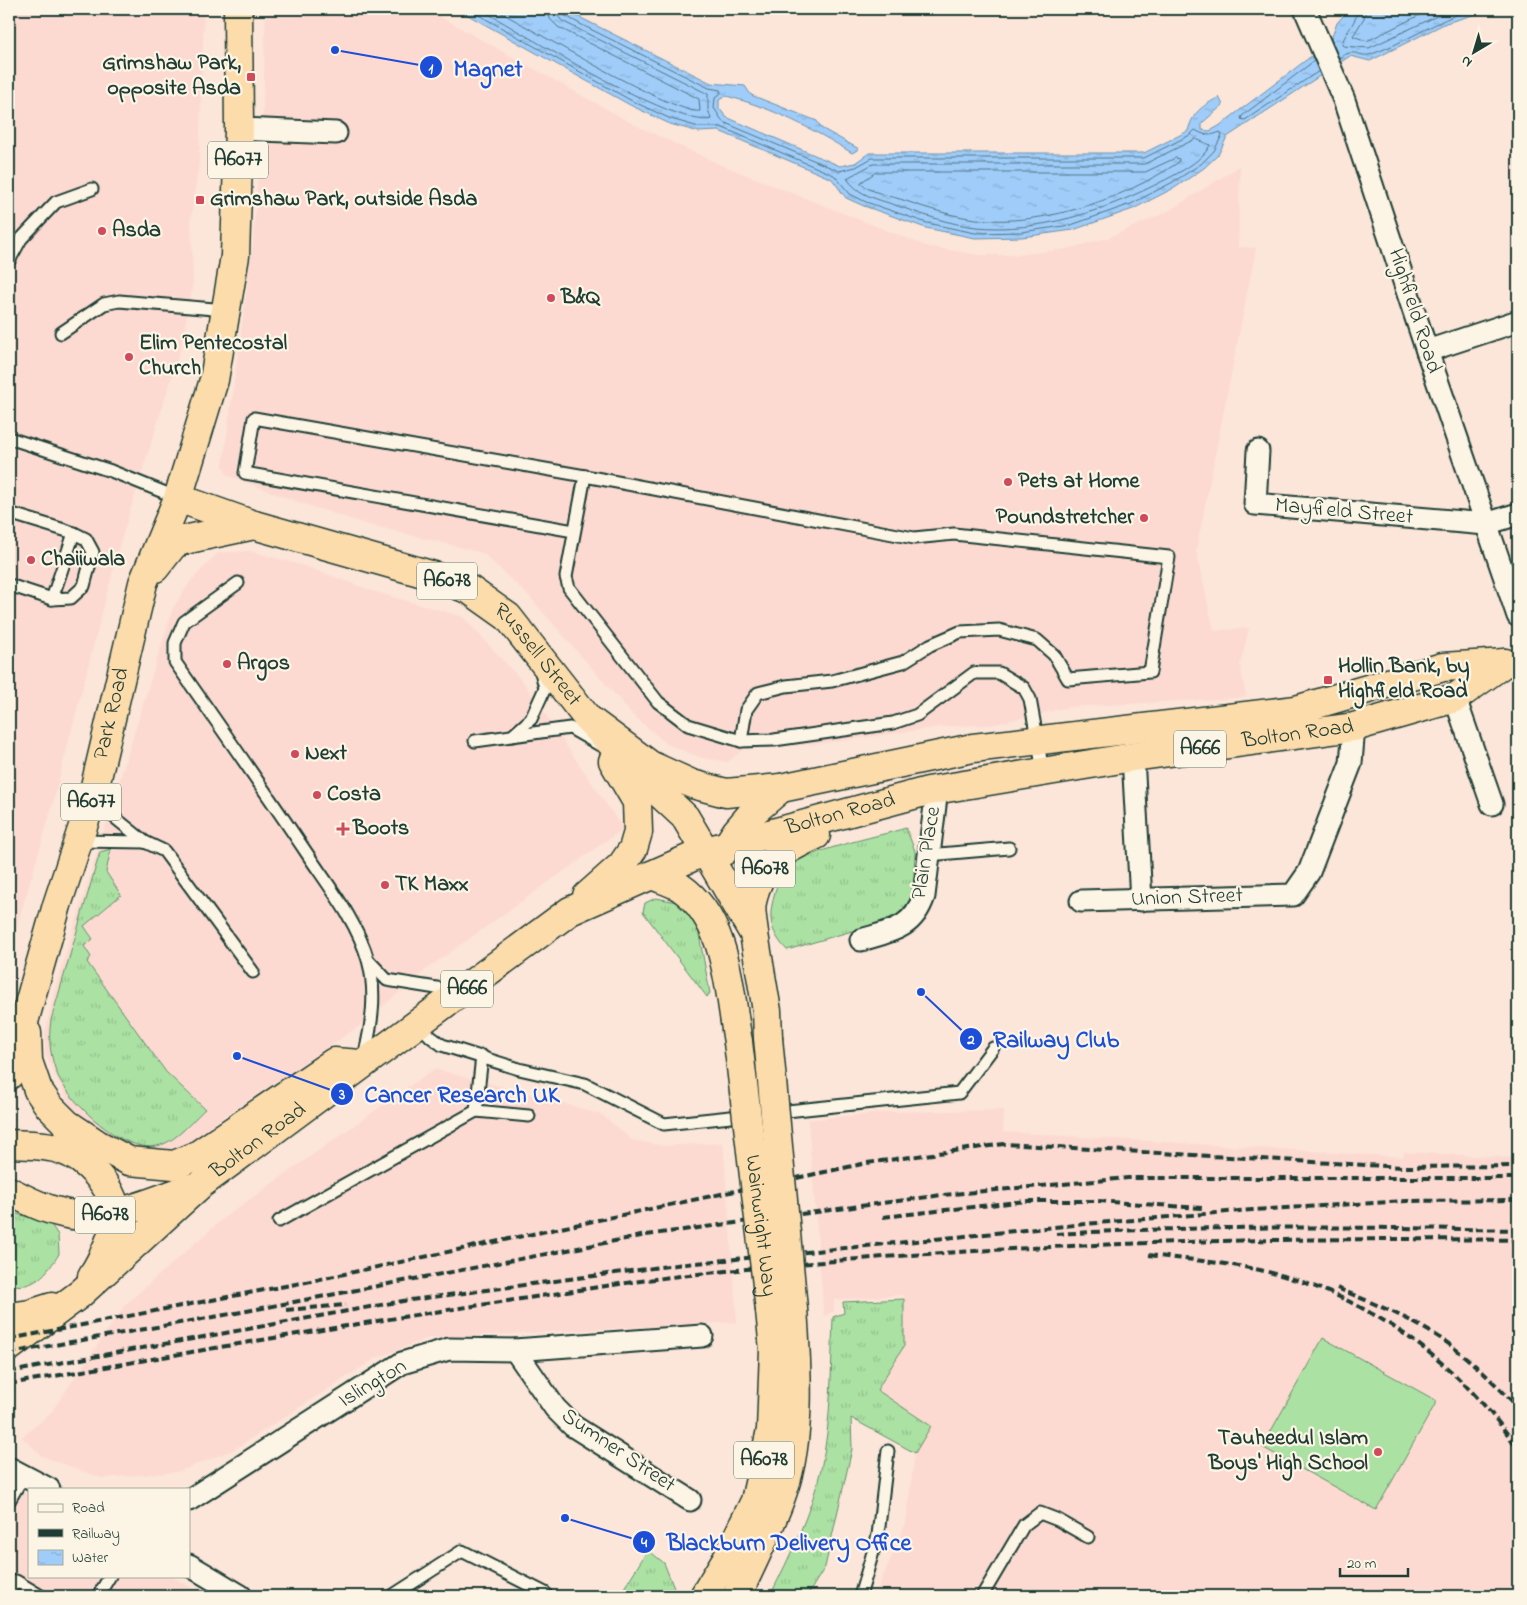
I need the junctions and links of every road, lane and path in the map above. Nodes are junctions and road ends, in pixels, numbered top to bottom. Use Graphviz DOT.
graph roads {
  1 [pos="238,9"];
  2 [pos="1306,11"];
  3 [pos="239,129"];
  4 [pos="336,133"];
  5 [pos="92,189"];
  6 [pos="9,261"];
  7 [pos="226,310"];
  8 [pos="1518,321"];
  9 [pos="61,333"];
  10 [pos="1427,351"];
  11 [pos="9,438"];
  12 [pos="1258,451"];
  13 [pos="584,476"];
  14 [pos="178,498"];
  15 [pos="9,513"];
  16 [pos="1518,514"];
  17 [pos="1486,524"];
  18 [pos="254,525"];
  19 [pos="574,531"];
  20 [pos="74,533"];
  21 [pos="143,583"];
  22 [pos="238,583"];
  23 [pos="9,585"];
  24 [pos="52,598"];
  25 [pos="1518,616"];
  26 [pos="535,650"];
  27 [pos="1511,661"];
  28 [pos="1455,698"];
  29 [pos="588,719"];
  30 [pos="1354,727"];
  31 [pos="512,736"];
  32 [pos="1038,739"];
  33 [pos="475,741"];
  34 [pos="741,741"];
  35 [pos="605,748"];
  36 [pos="1133,757"];
  37 [pos="1043,771"];
  38 [pos="781,788"];
  39 [pos="937,789"];
  40 [pos="92,799"];
  41 [pos="886,803"];
  42 [pos="1492,804"];
  43 [pos="78,841"];
  44 [pos="145,842"];
  45 [pos="1008,848"];
  46 [pos="717,854"];
  47 [pos="928,855"];
  48 [pos="652,875"];
  49 [pos="1142,900"];
  50 [pos="1081,902"];
  51 [pos="570,911"];
  52 [pos="754,934"];
  53 [pos="861,940"];
  54 [pos="722,952"];
  55 [pos="368,961"];
  56 [pos="253,972"];
  57 [pos="463,992"];
  58 [pos="27,1018"];
  59 [pos="420,1024"];
  60 [pos="9,1046"];
  61 [pos="994,1048"];
  62 [pos="482,1056"];
  63 [pos="362,1064"];
  64 [pos="9,1075"];
  65 [pos="476,1111"];
  66 [pos="529,1116"];
  67 [pos="9,1144"];
  68 [pos="201,1184"];
  69 [pos="9,1191"];
  70 [pos="116,1213"];
  71 [pos="279,1222"];
  72 [pos="74,1298"];
  73 [pos="781,1310"];
  74 [pos="9,1317"];
  75 [pos="702,1336"];
  76 [pos="9,1347"];
  77 [pos="515,1350"];
  78 [pos="888,1452"];
  79 [pos="16,1472"];
  80 [pos="47,1488"];
  81 [pos="190,1499"];
  82 [pos="690,1500"];
  83 [pos="9,1501"];
  84 [pos="1088,1537"];
  85 [pos="190,1566"];
  86 [pos="109,1578"];
  87 [pos="9,1593"];
  88 [pos="41,1596"];
  89 [pos="98,1596"];
  90 [pos="241,1596"];
  91 [pos="393,1596"];
  92 [pos="547,1596"];
  93 [pos="704,1596"];
  94 [pos="737,1596"];
  95 [pos="860,1596"];
  96 [pos="982,1596"];
  1 -- 3 [label="highway, A6077"];
  2 -- 10 [label="street, Highfield Road"];
  3 -- 4 [label="street"];
  3 -- 7 [label="highway, A6077"];
  5 -- 6 [label="lane"];
  7 -- 9 [label="lane"];
  7 -- 14 [label="highway, A6077"];
  8 -- 10 [label="street"];
  10 -- 17 [label="street, Highfield Road"];
  11 -- 14 [label="lane"];
  12 -- 17 [label="street, Mayfield Street"];
  13 -- 19 [label="lane"];
  13 -- 19 [label="lane"];
  13 -- 34 [label="lane"];
  14 -- 18 [label="highway, Russell Street / A6078"];
  14 -- 21 [label="highway, Park Road / A6077"];
  15 -- 20 [label="lane"];
  16 -- 17 [label="street"];
  17 -- 25 [label="street, Highfield Road"];
  18 -- 21 [label="highway, Russell Street / A6078"];
  18 -- 26 [label="highway, Russell Street / A6078"];
  19 -- 34 [label="lane"];
  20 -- 24 [label="lane"];
  20 -- 24 [label="lane"];
  21 -- 40 [label="highway, Park Road / A6077"];
  22 -- 55 [label="lane"];
  23 -- 24 [label="lane"];
  26 -- 29 [label="highway, Russell Street / A6078"];
  26 -- 31 [label="lane"];
  27 -- 28 [label="highway, Bolton Road / A666"];
  27 -- 32 [label="highway, Bolton Road / A666"];
  28 -- 30 [label="highway, Bolton Road / A666"];
  28 -- 42 [label="street"];
  29 -- 35 [label="highway"];
  29 -- 38 [label="highway, Bolton Road / A666"];
  29 -- 46 [label="highway, Russell Street / A6078"];
  30 -- 36 [label="highway, Bolton Road / A666"];
  30 -- 49 [label="street, Union Street"];
  31 -- 33 [label="lane"];
  31 -- 35 [label="lane"];
  32 -- 34 [label="lane"];
  32 -- 37 [label="lane"];
  32 -- 38 [label="highway, Bolton Road / A666"];
  35 -- 51 [label="highway"];
  36 -- 37 [label="highway, Bolton Road / A666"];
  36 -- 49 [label="street"];
  37 -- 39 [label="highway, Bolton Road / A666"];
  38 -- 46 [label="highway"];
  39 -- 41 [label="highway, Bolton Road / A666"];
  39 -- 47 [label="street, Plain Place"];
  40 -- 43 [label="highway, Park Road / A6077"];
  40 -- 44 [label="lane"];
  41 -- 46 [label="highway, Bolton Road / A666"];
  41 -- 52 [label="highway, A6078"];
  43 -- 44 [label="lane"];
  43 -- 58 [label="highway, Park Road / A6077"];
  44 -- 56 [label="lane"];
  45 -- 47 [label="lane"];
  46 -- 48 [label="highway, Bolton Road / A666"];
  46 -- 52 [label="highway, Wainwright Way / A6078"];
  46 -- 54 [label="highway"];
  47 -- 53 [label="street, Plain Place"];
  48 -- 51 [label="highway, Bolton Road / A666"];
  48 -- 54 [label="highway, Wainwright Way / A6078"];
  49 -- 50 [label="street, Union Street"];
  51 -- 57 [label="highway, Bolton Road / A666"];
  52 -- 73 [label="highway, Wainwright Way / A6078, bridge"];
  54 -- 73 [label="highway, Wainwright Way / A6078, bridge"];
  55 -- 57 [label="lane"];
  55 -- 63 [label="lane"];
  57 -- 59 [label="highway, Bolton Road / A666"];
  58 -- 60 [label="highway"];
  58 -- 63 [label="highway"];
  58 -- 64 [label="highway, Park Road"];
  59 -- 62 [label="lane"];
  59 -- 63 [label="highway, Bolton Road / A666"];
  61 -- 62 [label="lane"];
  62 -- 65 [label="lane"];
  63 -- 68 [label="highway, Bolton Road / A666"];
  65 -- 66 [label="lane"];
  65 -- 71 [label="lane"];
  67 -- 70 [label="highway"];
  68 -- 70 [label="highway, A6078"];
  68 -- 72 [label="highway"];
  69 -- 70 [label="highway, A6078"];
  70 -- 72 [label="highway"];
  72 -- 74 [label="highway"];
  72 -- 76 [label="highway"];
  73 -- 93 [label="highway, Wainwright Way / A6078"];
  73 -- 94 [label="highway, Wainwright Way / A6078"];
  75 -- 77 [label="street, Islington"];
  77 -- 81 [label="street, Islington"];
  77 -- 82 [label="street, Sumner Street"];
  78 -- 95 [label="lane"];
  79 -- 80 [label="street"];
  79 -- 83 [label="lane"];
  84 -- 96 [label="lane"];
  85 -- 90 [label="street"];
  86 -- 89 [label="lane"];
  87 -- 88 [label="lane"];
  91 -- 92 [label="lane"];
}
